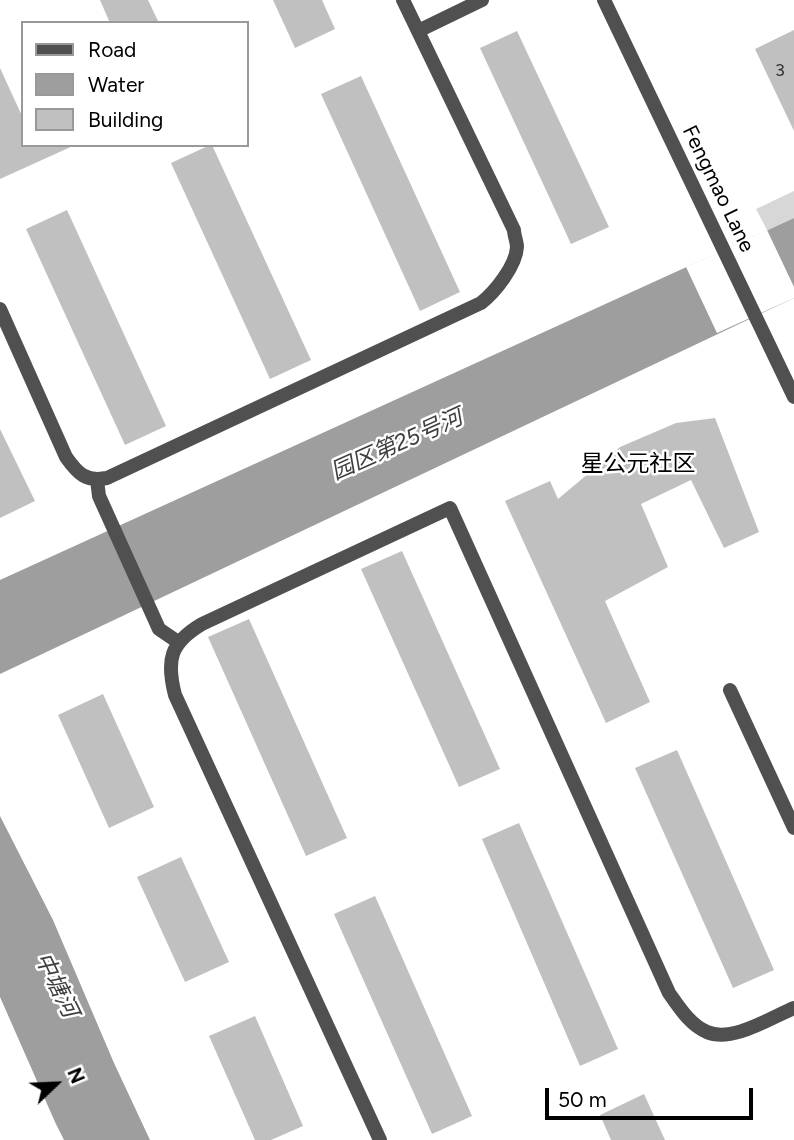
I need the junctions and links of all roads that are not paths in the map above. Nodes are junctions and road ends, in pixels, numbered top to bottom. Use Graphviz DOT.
graph roads {
  1 [pos="403,0"];
  2 [pos="482,0"];
  3 [pos="604,0"];
  4 [pos="418,31"];
  5 [pos="0,309"];
  6 [pos="794,397"];
  7 [pos="97,480"];
  8 [pos="178,642"];
  9 [pos="730,690"];
  10 [pos="794,828"];
  11 [pos="794,1008"];
  12 [pos="380,1140"];
  1 -- 4 [label="street"];
  2 -- 4 [label="street"];
  3 -- 6 [label="street, Fengmao Lane"];
  4 -- 7 [label="street"];
  5 -- 7 [label="street"];
  7 -- 8 [label="street"];
  8 -- 11 [label="street"];
  8 -- 12 [label="street"];
  9 -- 10 [label="street"];
}
